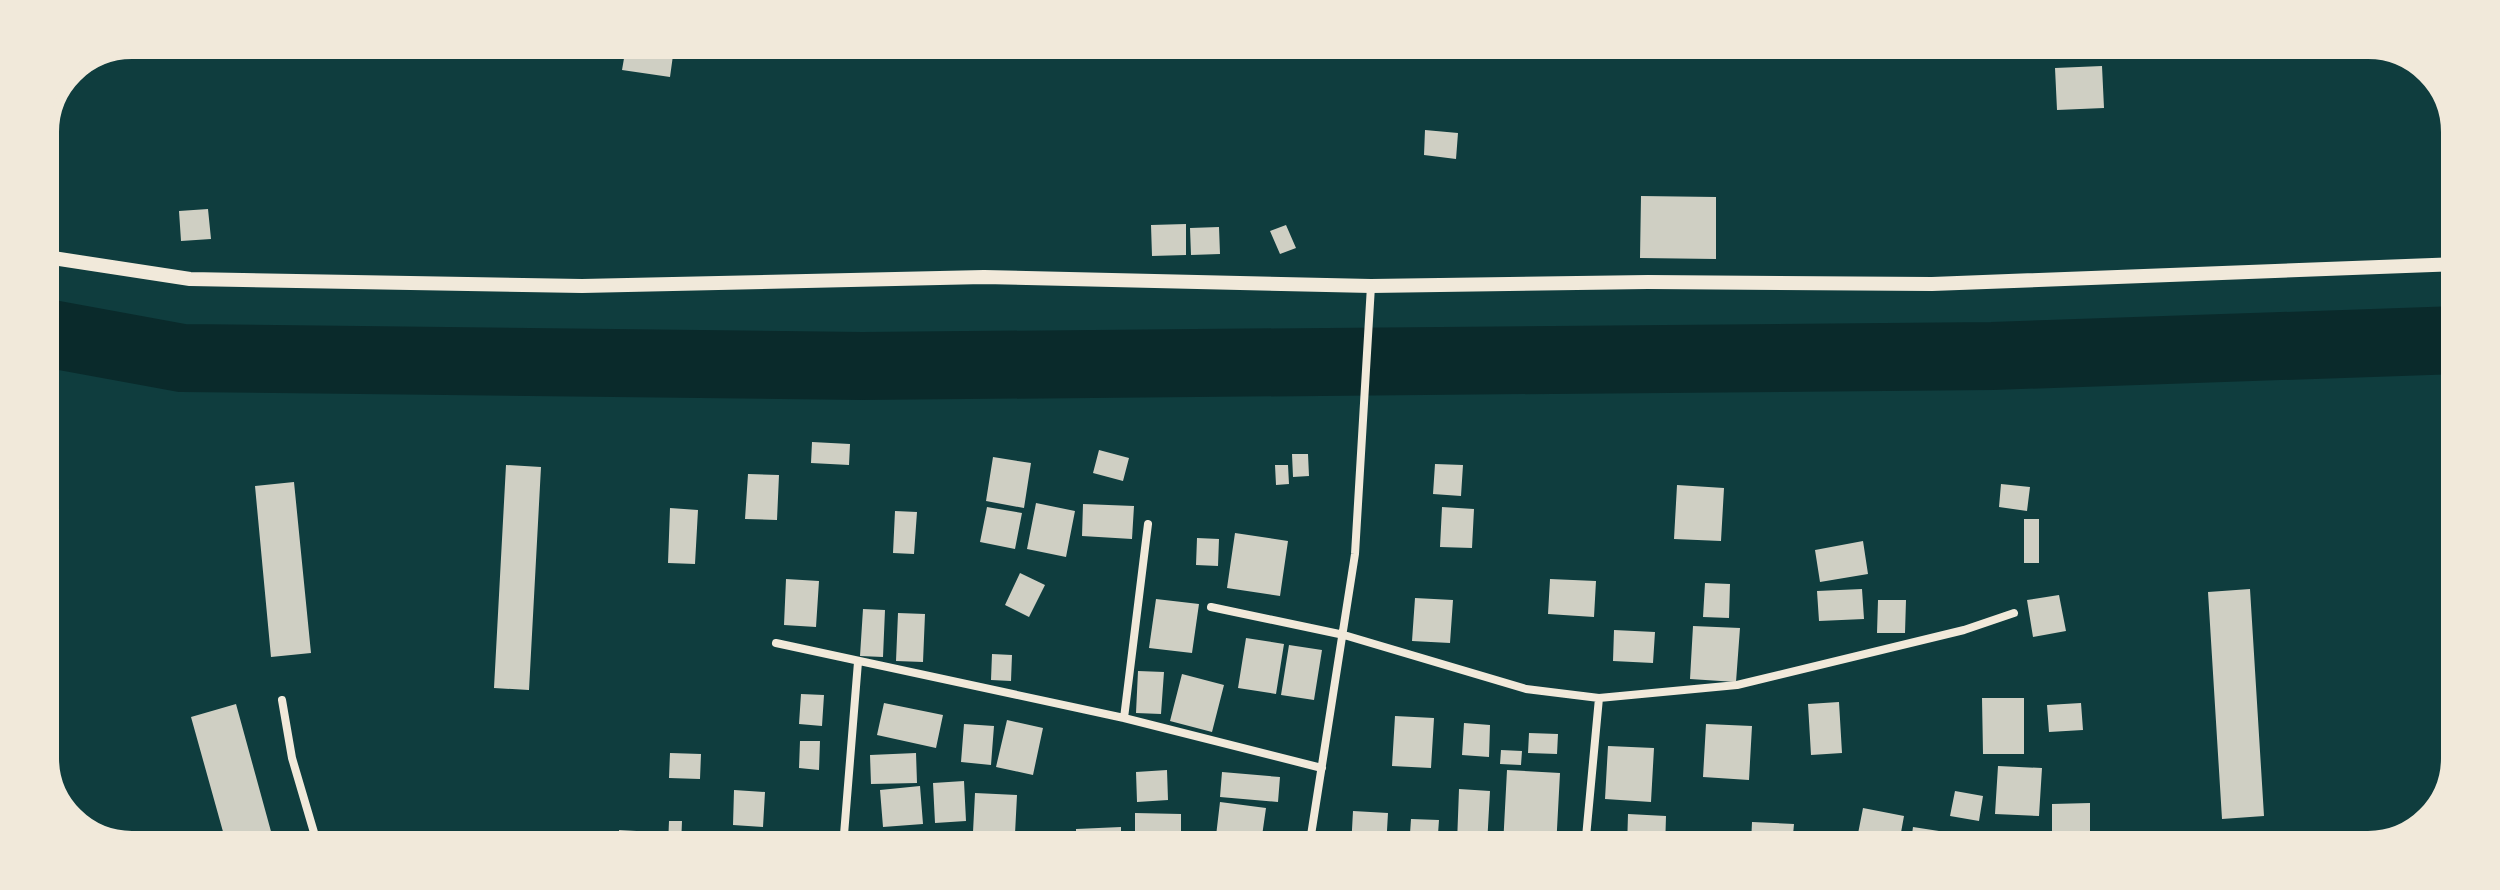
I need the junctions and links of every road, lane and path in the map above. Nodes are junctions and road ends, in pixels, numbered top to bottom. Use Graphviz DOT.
graph roads {
  1 [pos="54,258"];
  2 [pos="2446,264"];
  3 [pos="1371,286"];
  4 [pos="1148,524"];
  5 [pos="1211,607"];
  6 [pos="2014,613"];
  7 [pos="1344,635"];
  8 [pos="776,643"];
  9 [pos="858,662"];
  10 [pos="1599,698"];
  11 [pos="282,700"];
  12 [pos="1124,718"];
  13 [pos="1322,768"];
  14 [pos="315,836"];
  15 [pos="844,836"];
  16 [pos="1311,836"];
  17 [pos="1586,836"];
  1 -- 3 [label="street"];
  2 -- 3 [label="street"];
  3 -- 7 [label="street"];
  4 -- 12 [label="street"];
  5 -- 7 [label="street"];
  6 -- 10 [label="street"];
  7 -- 10 [label="street"];
  7 -- 13 [label="street"];
  8 -- 9 [label="street"];
  9 -- 12 [label="street"];
  9 -- 15 [label="street"];
  10 -- 17 [label="street"];
  11 -- 14 [label="street"];
  12 -- 13 [label="street"];
  13 -- 16 [label="street"];
}
